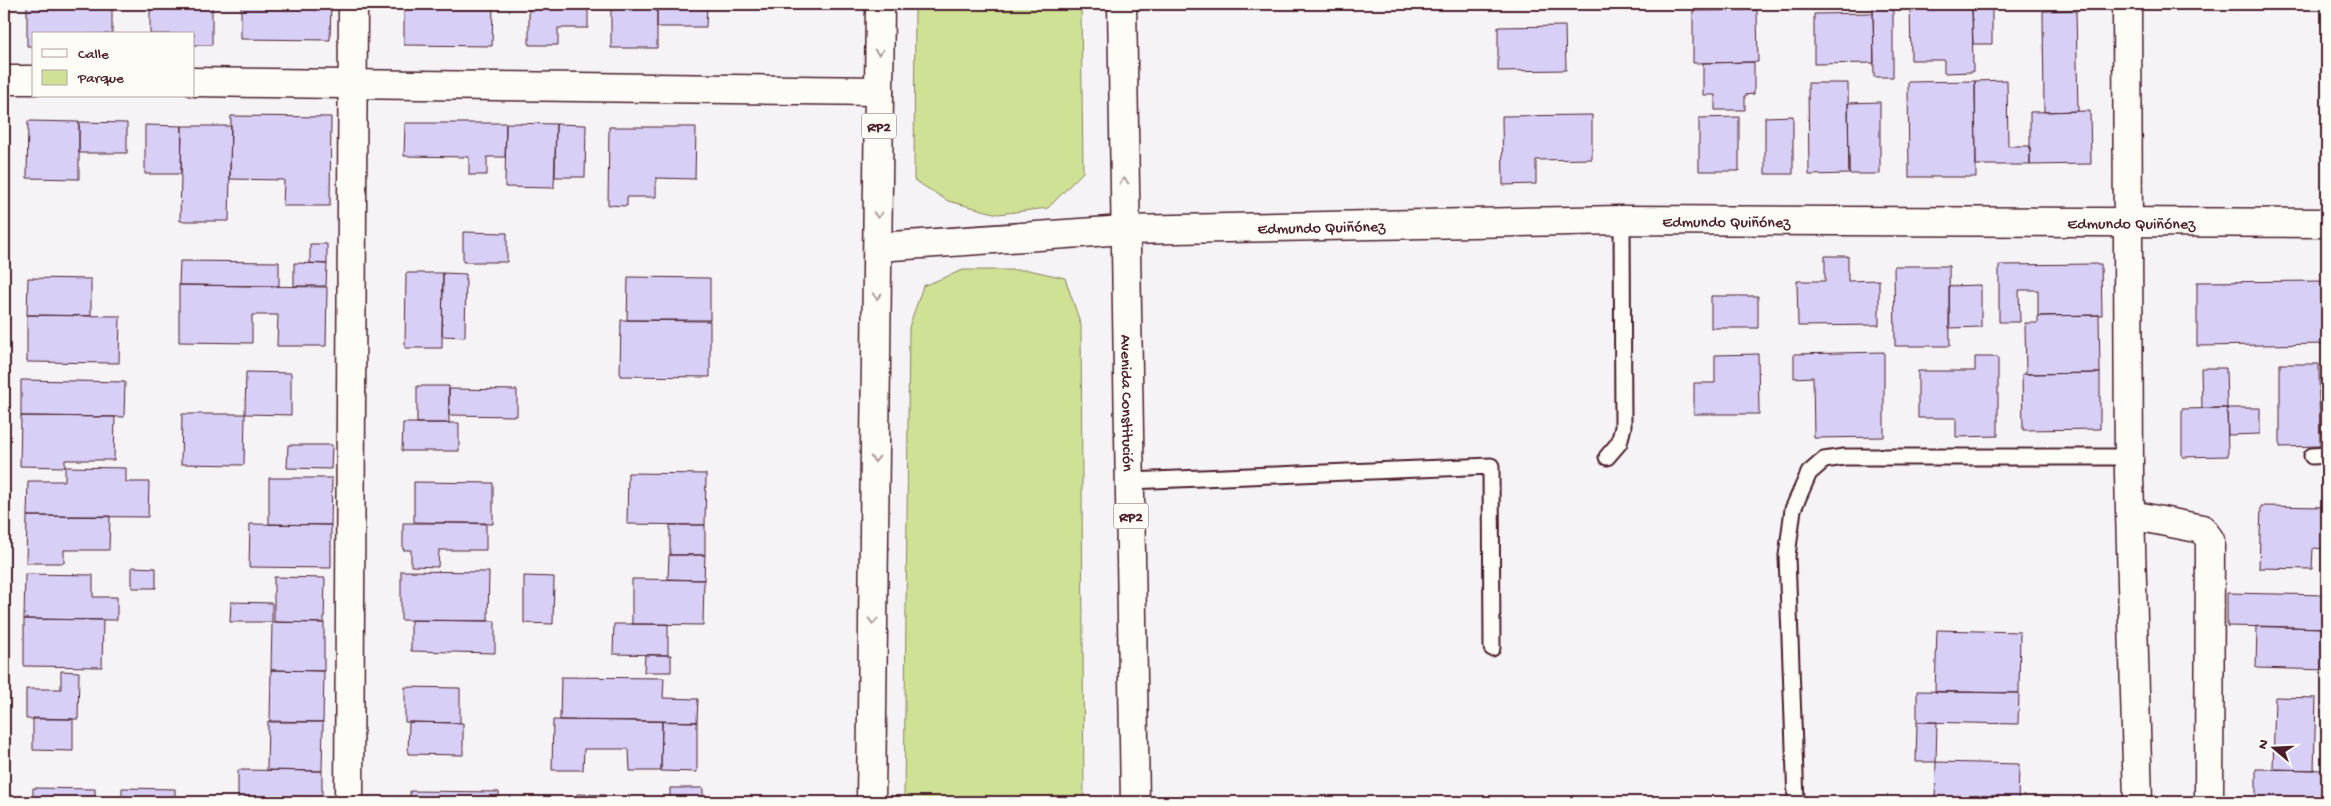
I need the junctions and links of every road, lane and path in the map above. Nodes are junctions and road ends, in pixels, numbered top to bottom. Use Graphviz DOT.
graph roads {
  1 [pos="353,4"];
  2 [pos="880,4"];
  3 [pos="1122,4"];
  4 [pos="2127,4"];
  5 [pos="4,80"];
  6 [pos="32,80"];
  7 [pos="195,82"];
  8 [pos="353,84"];
  9 [pos="879,91"];
  10 [pos="1622,220"];
  11 [pos="2327,223"];
  12 [pos="2127,224"];
  13 [pos="1124,230"];
  14 [pos="878,247"];
  15 [pos="2312,456"];
  16 [pos="2327,456"];
  17 [pos="1606,457"];
  18 [pos="2130,457"];
  19 [pos="1130,481"];
  20 [pos="2131,515"];
  21 [pos="1492,648"];
  22 [pos="349,802"];
  23 [pos="871,802"];
  24 [pos="1135,802"];
  25 [pos="1796,802"];
  26 [pos="2138,802"];
  27 [pos="2209,802"];
  1 -- 8 [label="street"];
  2 -- 9 [label="street, RP2, one-way"];
  13 -- 3 [label="street, Avenida Constitución / RP2, one-way"];
  4 -- 12 [label="street"];
  5 -- 6 [label="street"];
  7 -- 8 [label="street"];
  8 -- 9 [label="street"];
  8 -- 22 [label="street"];
  9 -- 14 [label="street, RP2, one-way"];
  10 -- 12 [label="street, Edmundo Quiñónez"];
  10 -- 13 [label="street, Edmundo Quiñónez"];
  10 -- 17 [label="lane"];
  11 -- 12 [label="street, Edmundo Quiñónez"];
  12 -- 18 [label="street"];
  13 -- 14 [label="street, Edmundo Quiñónez"];
  13 -- 19 [label="street, Avenida Constitución / RP2"];
  14 -- 23 [label="street, RP2, one-way"];
  15 -- 16 [label="lane"];
  18 -- 20 [label="street"];
  18 -- 25 [label="lane"];
  19 -- 21 [label="lane"];
  19 -- 24 [label="street, Avenida Constitución / RP2"];
  20 -- 26 [label="street"];
  20 -- 27 [label="street"];
}
